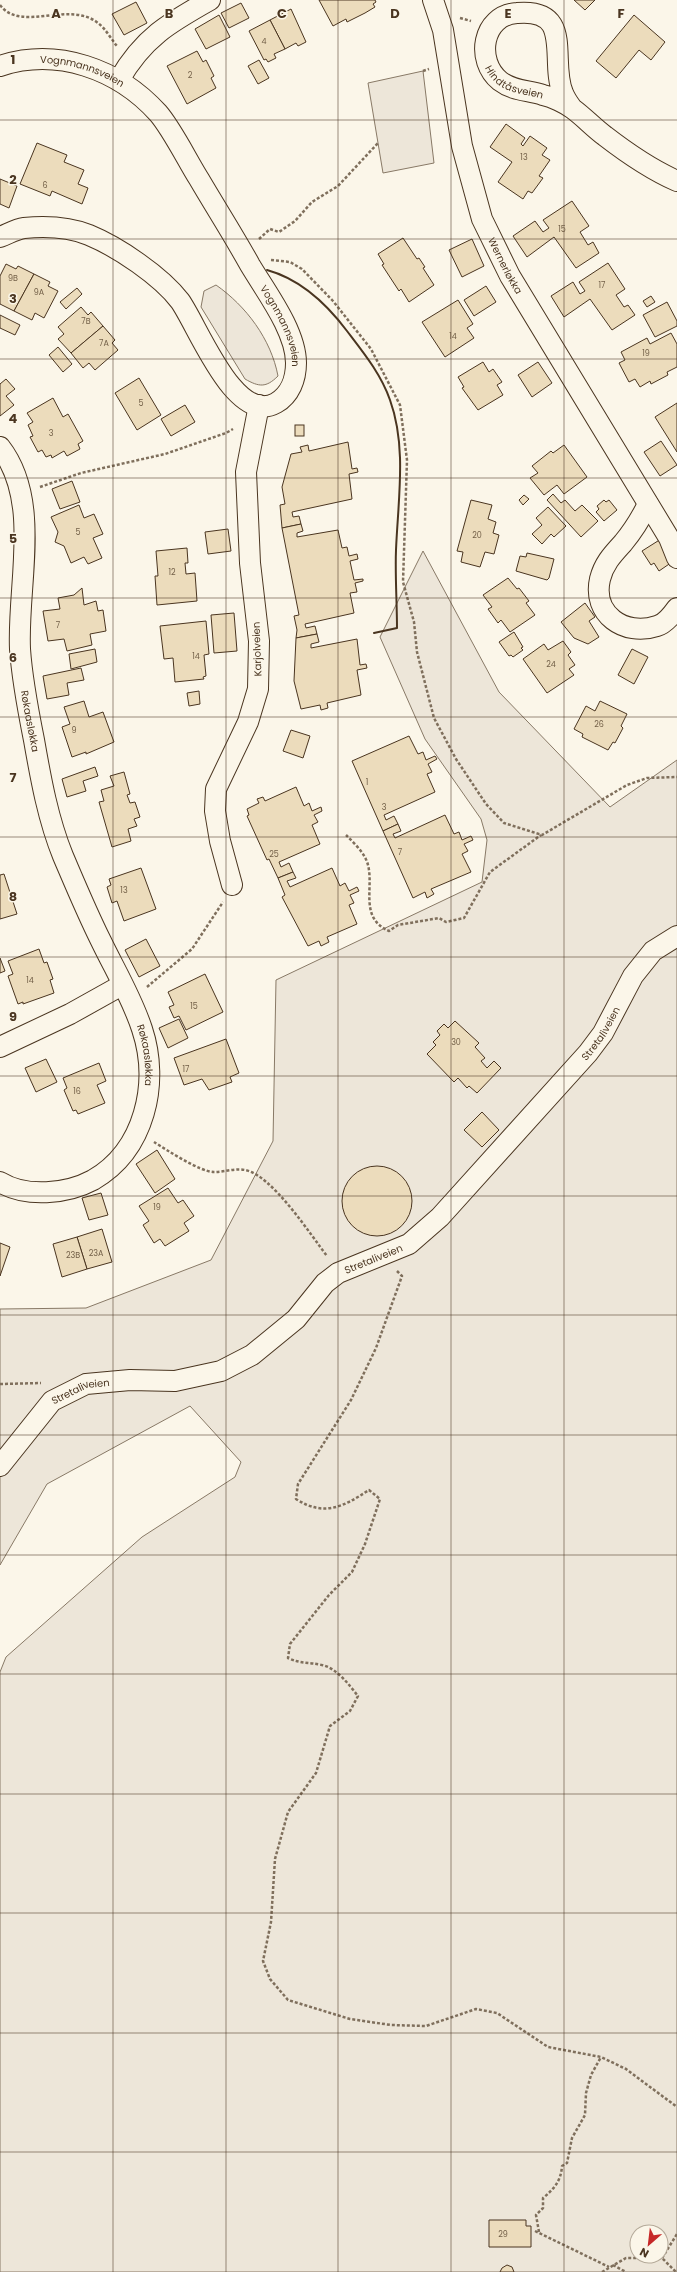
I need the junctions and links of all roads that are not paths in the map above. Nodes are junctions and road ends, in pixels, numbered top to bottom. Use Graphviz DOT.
graph roads {
  1 [pos="210,0"];
  2 [pos="435,8"];
  3 [pos="0,66"];
  4 [pos="119,80"];
  5 [pos="572,108"];
  6 [pos="677,181"];
  7 [pos="0,237"];
  8 [pos="255,405"];
  9 [pos="0,447"];
  10 [pos="648,504"];
  11 [pos="677,558"];
  12 [pos="677,608"];
  13 [pos="232,884"];
  14 [pos="677,936"];
  15 [pos="126,992"];
  16 [pos="0,1047"];
  17 [pos="0,1182"];
  18 [pos="0,1466"];
  1 -- 4 [label="street"];
  2 -- 10 [label="street, Wernerløkka"];
  3 -- 4 [label="street, Vognmannsveien"];
  4 -- 8 [label="street, Vognmannsveien"];
  5 -- 5 [label="street, Hindtåsveien"];
  5 -- 6 [label="street, Hindtåsveien"];
  7 -- 8 [label="street"];
  8 -- 13 [label="street, Karjolveien"];
  9 -- 15 [label="street, Røkaasløkka"];
  10 -- 11 [label="street, Wernerløkka"];
  10 -- 12 [label="street"];
  14 -- 18 [label="street, Stretaliveien"];
  15 -- 16 [label="street"];
  15 -- 17 [label="street, Røkaasløkka"];
}
